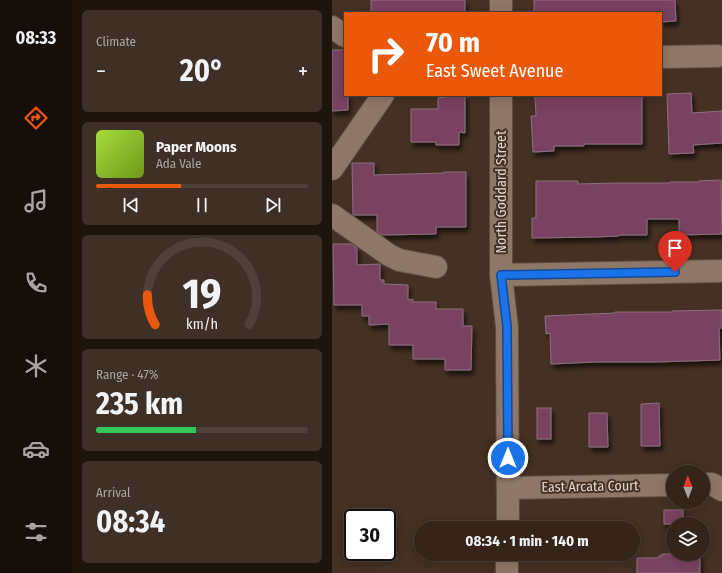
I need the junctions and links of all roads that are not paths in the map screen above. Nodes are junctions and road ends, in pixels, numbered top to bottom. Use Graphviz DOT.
graph roads {
  1 [pos="501,0"];
  2 [pos="501,12"];
  3 [pos="332,27"];
  4 [pos="344,35"];
  5 [pos="718,56"];
  6 [pos="662,57"];
  7 [pos="382,96"];
  8 [pos="501,96"];
  9 [pos="332,169"];
  10 [pos="332,215"];
  11 [pos="436,267"];
  12 [pos="722,272"];
  13 [pos="501,275"];
  14 [pos="710,484"];
  15 [pos="666,485"];
  16 [pos="508,488"];
  17 [pos="722,490"];
  18 [pos="508,521"];
  19 [pos="508,561"];
  20 [pos="507,573"];
  1 -- 2 [label="street"];
  3 -- 4 [label="street"];
  5 -- 6 [label="street"];
  7 -- 9 [label="street"];
  8 -- 13 [label="street, North Goddard Street"];
  10 -- 11 [label="street"];
  12 -- 13 [label="street"];
  13 -- 16 [label="street, North Goddard Street"];
  14 -- 17 [label="street"];
  15 -- 16 [label="street, East Arcata Court"];
  16 -- 18 [label="street, North Goddard Street"];
  19 -- 20 [label="street"];
}
